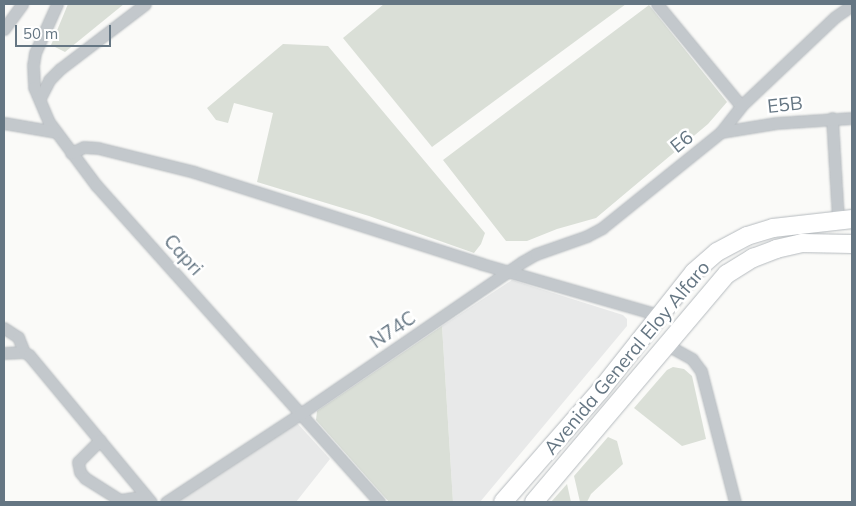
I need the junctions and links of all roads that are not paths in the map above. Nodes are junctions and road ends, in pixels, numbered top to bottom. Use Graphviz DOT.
graph roads {
  1 [pos="22,4"];
  2 [pos="57,4"];
  3 [pos="145,4"];
  4 [pos="658,4"];
  5 [pos="852,5"];
  6 [pos="4,29"];
  7 [pos="40,98"];
  8 [pos="741,106"];
  9 [pos="832,118"];
  10 [pos="852,118"];
  11 [pos="4,123"];
  12 [pos="56,132"];
  13 [pos="721,132"];
  14 [pos="71,153"];
  15 [pos="845,219"];
  16 [pos="852,244"];
  17 [pos="509,272"];
  18 [pos="659,315"];
  19 [pos="4,328"];
  20 [pos="667,345"];
  21 [pos="24,352"];
  22 [pos="4,353"];
  23 [pos="300,414"];
  24 [pos="100,440"];
  25 [pos="149,499"];
  26 [pos="371,499"];
  27 [pos="166,502"];
  28 [pos="503,502"];
  29 [pos="534,502"];
  30 [pos="735,502"];
  1 -- 6 [label="street"];
  2 -- 7 [label="street, Capri"];
  3 -- 7 [label="street"];
  4 -- 8 [label="street"];
  5 -- 8 [label="street, E6"];
  7 -- 12 [label="street, Capri"];
  8 -- 13 [label="street, E6"];
  9 -- 10 [label="street, E5B"];
  9 -- 13 [label="street, E5B"];
  9 -- 15 [label="street"];
  11 -- 12 [label="street"];
  12 -- 14 [label="street, Capri"];
  13 -- 17 [label="street, E6"];
  14 -- 17 [label="street"];
  14 -- 23 [label="street, Capri"];
  15 -- 18 [label="main road, Avenida General Eloy Alfaro"];
  16 -- 20 [label="main road, Avenida General Eloy Alfaro"];
  17 -- 18 [label="street"];
  17 -- 23 [label="street, N74C"];
  18 -- 28 [label="main road, Avenida General Eloy Alfaro"];
  19 -- 21 [label="street"];
  20 -- 29 [label="main road, Avenida General Eloy Alfaro"];
  20 -- 30 [label="street"];
  21 -- 22 [label="street"];
  21 -- 24 [label="street"];
  23 -- 26 [label="street, Capri"];
  23 -- 27 [label="street, N74C"];
  24 -- 25 [label="street"];
  24 -- 25 [label="street"];
}
